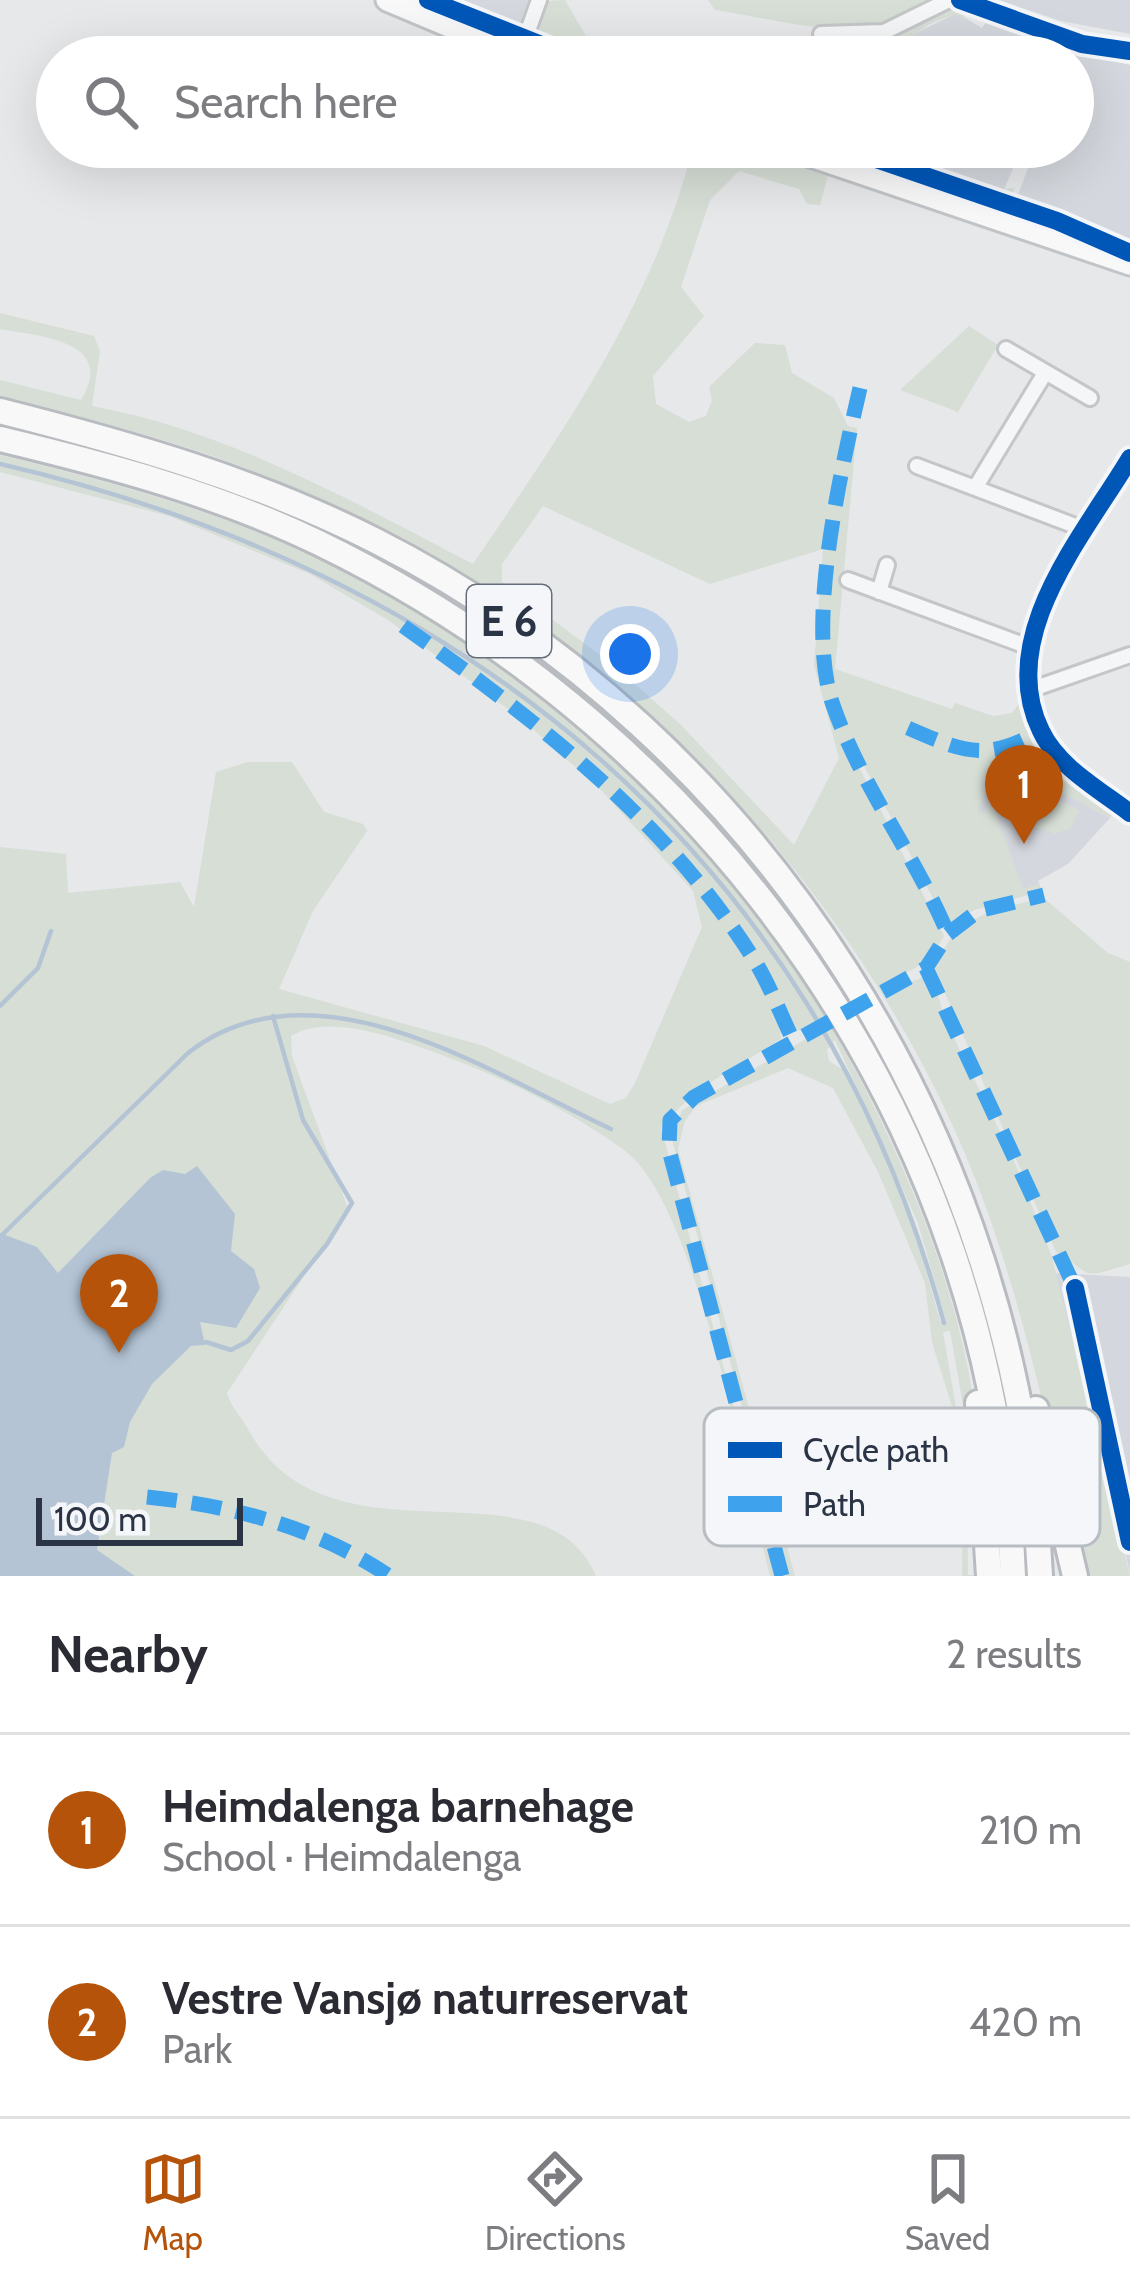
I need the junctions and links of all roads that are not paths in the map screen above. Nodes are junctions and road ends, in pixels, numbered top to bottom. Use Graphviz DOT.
graph roads {
  1 [pos="387,0"];
  2 [pos="539,0"];
  3 [pos="949,0"];
  4 [pos="960,0"];
  5 [pos="821,34"];
  6 [pos="473,36"];
  7 [pos="527,36"];
  8 [pos="1060,36"];
  9 [pos="1094,46"];
  10 [pos="1130,50"];
  11 [pos="846,168"];
  12 [pos="993,218"];
  13 [pos="1130,264"];
  14 [pos="1130,278"];
  15 [pos="1006,349"];
  16 [pos="1045,373"];
  17 [pos="1090,398"];
  18 [pos="0,411"];
  19 [pos="0,439"];
  20 [pos="1130,458"];
  21 [pos="917,466"];
  22 [pos="975,488"];
  23 [pos="1086,530"];
  24 [pos="887,565"];
  25 [pos="848,580"];
  26 [pos="879,592"];
  27 [pos="1029,647"];
  28 [pos="1130,655"];
  29 [pos="1030,690"];
  30 [pos="1130,813"];
  31 [pos="1075,1288"];
  32 [pos="997,1301"];
  33 [pos="972,1311"];
  34 [pos="980,1408"];
  35 [pos="992,1408"];
  36 [pos="1020,1408"];
  37 [pos="1034,1408"];
  38 [pos="1130,1542"];
  39 [pos="988,1546"];
  40 [pos="1011,1546"];
  41 [pos="1037,1546"];
  42 [pos="1068,1546"];
  43 [pos="988,1576"];
  44 [pos="1013,1576"];
  45 [pos="1040,1576"];
  46 [pos="1075,1576"];
  1 -- 6 [label="main road"];
  2 -- 7 [label="street"];
  3 -- 5 [label="street"];
  4 -- 8 [label="street"];
  9 -- 10 [label="street"];
  11 -- 12 [label="main road"];
  12 -- 13 [label="main road"];
  12 -- 14 [label="main road"];
  15 -- 16 [label="street"];
  16 -- 17 [label="street"];
  16 -- 22 [label="street"];
  18 -- 32 [label="highway, E 6"];
  19 -- 33 [label="highway, E 6"];
  20 -- 23 [label="street"];
  21 -- 22 [label="street"];
  22 -- 23 [label="street"];
  23 -- 27 [label="street"];
  24 -- 26 [label="street"];
  25 -- 26 [label="street"];
  26 -- 27 [label="street"];
  27 -- 29 [label="street"];
  28 -- 29 [label="street"];
  29 -- 30 [label="street"];
  31 -- 38 [label="street"];
  32 -- 36 [label="highway, E 6"];
  32 -- 37 [label="highway, E 6"];
  33 -- 34 [label="highway, E 6"];
  33 -- 35 [label="highway, E 6"];
  39 -- 43 [label="highway, E 6"];
  40 -- 44 [label="highway, E 6"];
  41 -- 45 [label="highway, E 6"];
  42 -- 46 [label="highway, E 6"];
}
